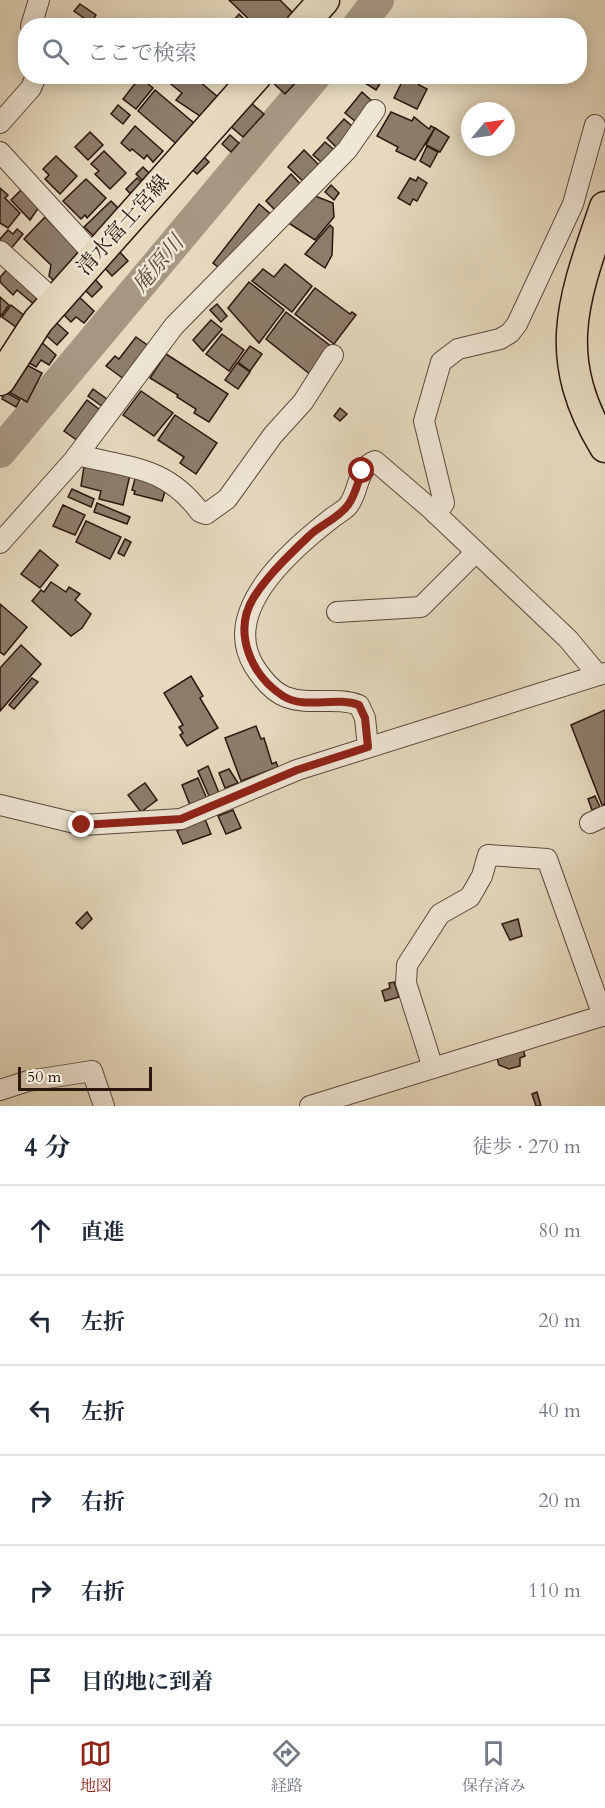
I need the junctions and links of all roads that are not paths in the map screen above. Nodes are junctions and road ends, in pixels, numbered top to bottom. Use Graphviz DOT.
graph roads {
  1 [pos="39,0"];
  2 [pos="324,0"];
  3 [pos="33,18"];
  4 [pos="308,18"];
  5 [pos="33,84"];
  6 [pos="249,84"];
  7 [pos="375,110"];
  8 [pos="0,123"];
  9 [pos="595,125"];
  10 [pos="0,152"];
  11 [pos="605,207"];
  12 [pos="0,251"];
  13 [pos="95,256"];
  14 [pos="605,261"];
  15 [pos="55,301"];
  16 [pos="333,355"];
  17 [pos="0,380"];
  18 [pos="599,411"];
  19 [pos="605,447"];
  20 [pos="78,455"];
  21 [pos="436,514"];
  22 [pos="0,543"];
  23 [pos="476,552"];
  24 [pos="337,612"];
  25 [pos="601,674"];
  26 [pos="368,747"];
  27 [pos="3,812"];
  28 [pos="604,1015"];
  29 [pos="433,1068"];
  30 [pos="0,1090"];
  31 [pos="104,1106"];
  32 [pos="310,1106"];
  1 -- 3 [label="street"];
  2 -- 4 [label="main road"];
  5 -- 8 [label="street"];
  6 -- 13 [label="main road, 清水富士宮線"];
  7 -- 20 [label="street"];
  9 -- 21 [label="street"];
  10 -- 13 [label="street"];
  11 -- 18 [label="main road"];
  12 -- 15 [label="street"];
  13 -- 15 [label="main road, 清水富士宮線"];
  14 -- 18 [label="main road"];
  15 -- 17 [label="main road, 清水富士宮線"];
  16 -- 20 [label="street"];
  18 -- 19 [label="main road"];
  20 -- 22 [label="street"];
  21 -- 23 [label="street"];
  21 -- 26 [label="street"];
  23 -- 24 [label="street"];
  23 -- 25 [label="street"];
  25 -- 26 [label="street"];
  26 -- 27 [label="street"];
  28 -- 29 [label="street"];
  28 -- 29 [label="street"];
  29 -- 32 [label="street"];
  30 -- 31 [label="street"];
}
